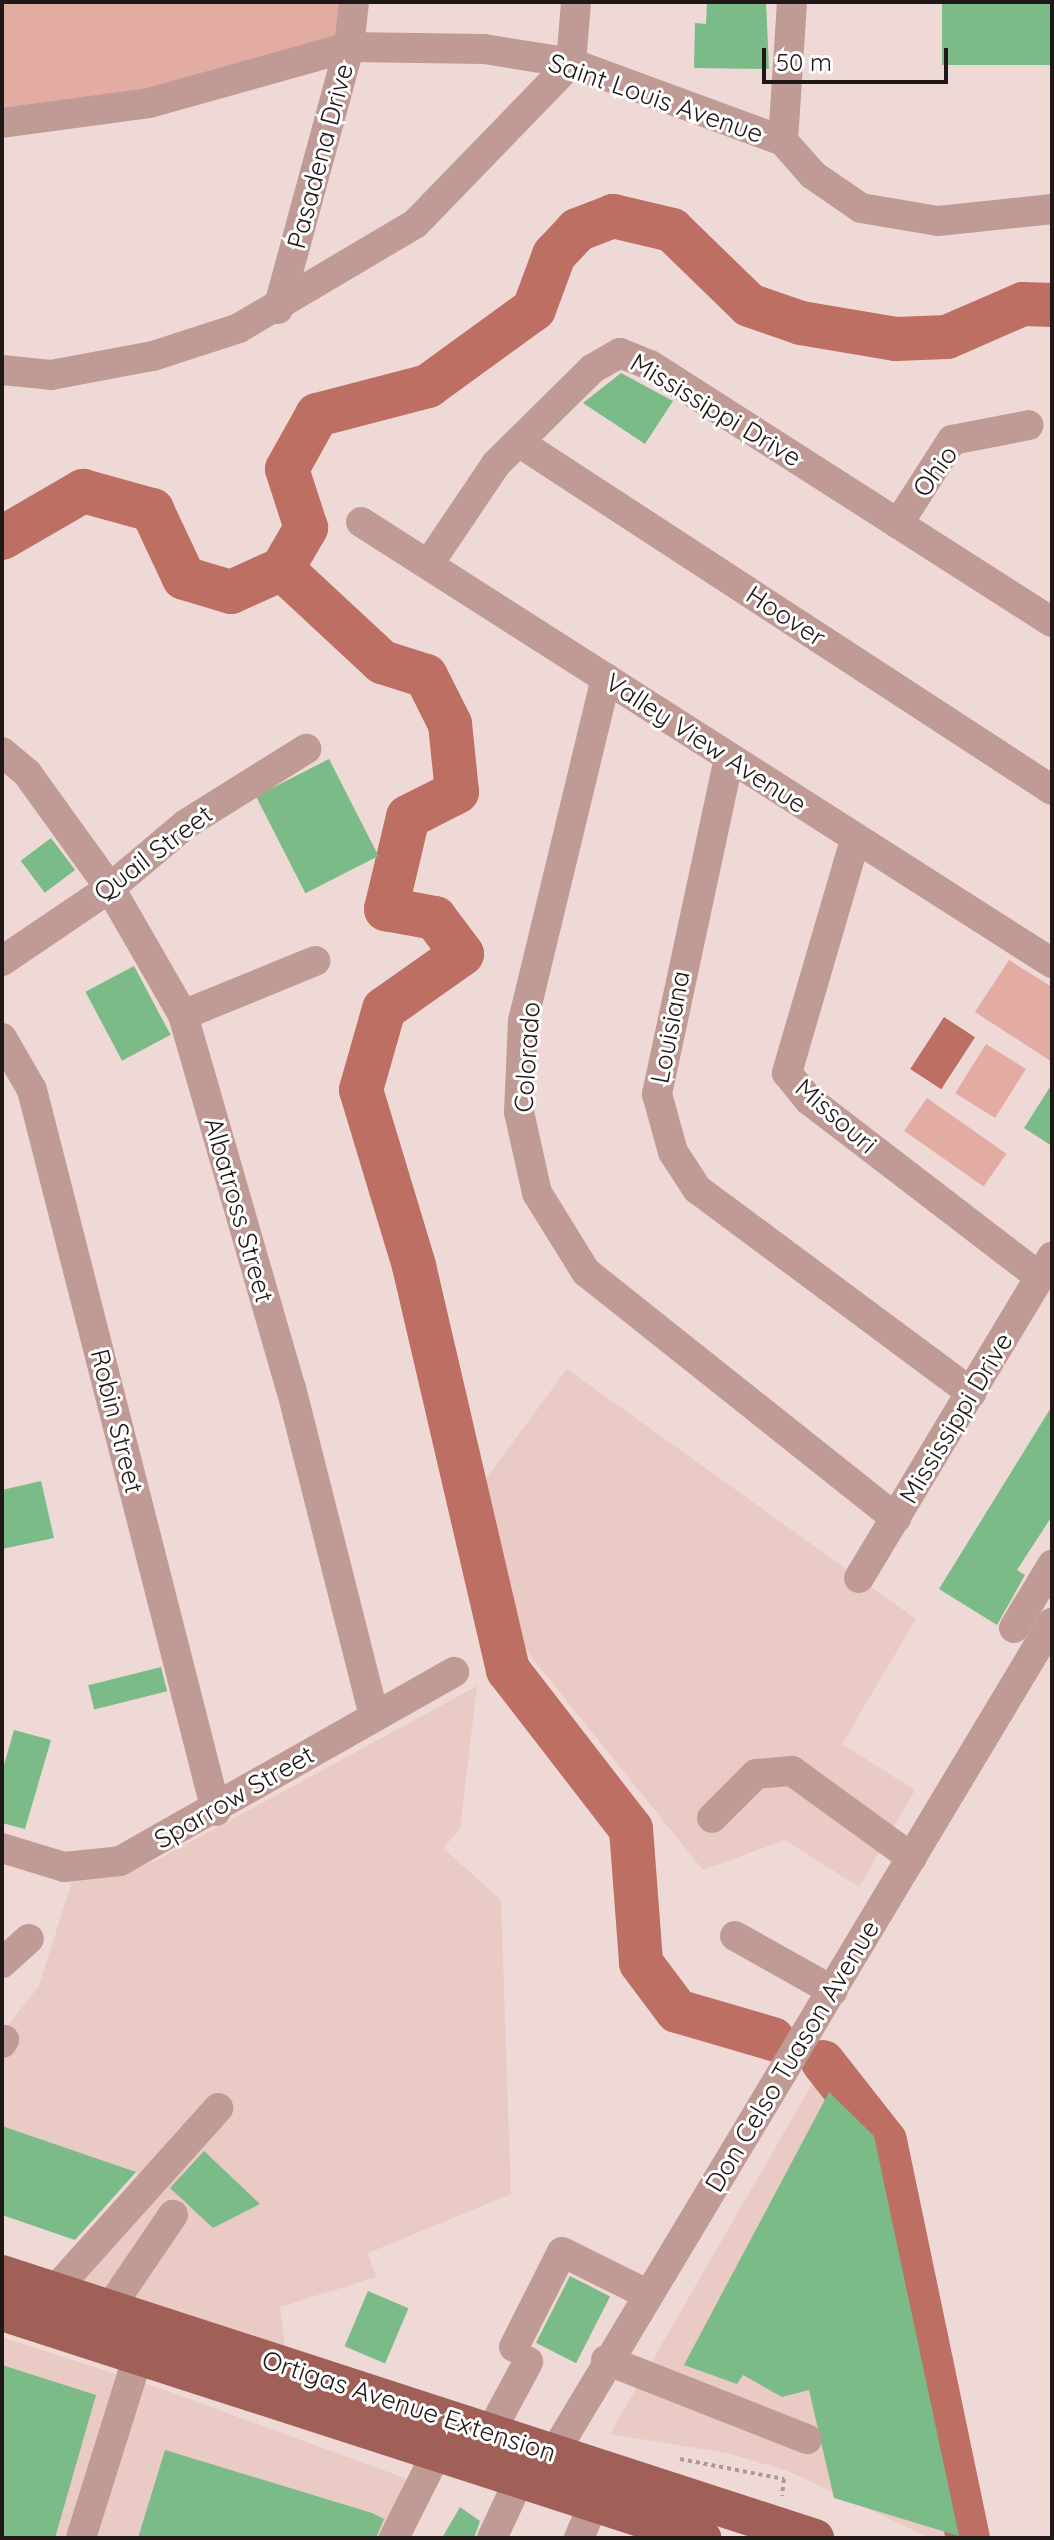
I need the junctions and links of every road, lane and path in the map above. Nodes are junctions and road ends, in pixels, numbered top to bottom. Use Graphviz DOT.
graph roads {
  1 [pos="354,2"];
  2 [pos="576,2"];
  3 [pos="792,2"];
  4 [pos="349,47"];
  5 [pos="571,63"];
  6 [pos="2,123"];
  7 [pos="783,141"];
  8 [pos="1052,209"];
  9 [pos="278,309"];
  10 [pos="2,370"];
  11 [pos="1029,425"];
  12 [pos="520,443"];
  13 [pos="361,522"];
  14 [pos="898,524"];
  15 [pos="430,562"];
  16 [pos="1052,622"];
  17 [pos="606,678"];
  18 [pos="306,749"];
  19 [pos="2,752"];
  20 [pos="729,758"];
  21 [pos="1052,790"];
  22 [pos="855,840"];
  23 [pos="110,888"];
  24 [pos="2,961"];
  25 [pos="315,961"];
  26 [pos="1052,963"];
  27 [pos="183,1015"];
  28 [pos="2,1038"];
  29 [pos="1046,1267"];
  30 [pos="972,1393"];
  31 [pos="896,1519"];
  32 [pos="1052,1565"];
  33 [pos="859,1578"];
  34 [pos="1052,1623"];
  35 [pos="1014,1628"];
  36 [pos="454,1672"];
  37 [pos="374,1716"];
  38 [pos="216,1811"];
  39 [pos="712,1818"];
  40 [pos="2,1848"];
  41 [pos="912,1858"];
  42 [pos="735,1936"];
  43 [pos="29,1939"];
  44 [pos="2,1963"];
  45 [pos="833,1991"];
  46 [pos="218,2108"];
  47 [pos="173,2215"];
  48 [pos="2,2274"];
  49 [pos="54,2291"];
  50 [pos="645,2293"];
  51 [pos="109,2309"];
  52 [pos="2,2312"];
  53 [pos="138,2356"];
  54 [pos="606,2360"];
  55 [pos="490,2433"];
  56 [pos="807,2439"];
  57 [pos="437,2452"];
  58 [pos="554,2453"];
  59 [pos="681,2459"];
  60 [pos="520,2478"];
  61 [pos="784,2479"];
  62 [pos="594,2503"];
  63 [pos="660,2531"];
  64 [pos="81,2538"];
  65 [pos="394,2538"];
  66 [pos="492,2538"];
  67 [pos="579,2538"];
  68 [pos="702,2538"];
  69 [pos="815,2538"];
  1 -- 4 [label="street, Pasadena Drive"];
  2 -- 5 [label="street"];
  3 -- 7 [label="street"];
  4 -- 5 [label="street, Saint Louis Avenue"];
  4 -- 6 [label="street, Saint Louis Avenue"];
  4 -- 9 [label="street, Pasadena Drive"];
  5 -- 7 [label="street, Saint Louis Avenue"];
  5 -- 9 [label="street"];
  7 -- 8 [label="street, Saint Louis Avenue"];
  9 -- 10 [label="street"];
  11 -- 14 [label="street, Ohio"];
  12 -- 14 [label="street, Mississippi Drive"];
  12 -- 15 [label="street, Mississippi Drive"];
  12 -- 21 [label="street, Hoover"];
  13 -- 15 [label="street, Valley View Avenue"];
  14 -- 16 [label="street, Mississippi Drive"];
  15 -- 17 [label="street, Valley View Avenue"];
  17 -- 20 [label="street, Valley View Avenue"];
  17 -- 31 [label="street, Colorado"];
  18 -- 23 [label="street, Quail Street"];
  19 -- 23 [label="street, Albatross Street"];
  20 -- 22 [label="street, Valley View Avenue"];
  20 -- 30 [label="street, Louisiana"];
  22 -- 26 [label="street, Valley View Avenue"];
  22 -- 29 [label="street, Missouri"];
  23 -- 24 [label="street, Quail Street"];
  23 -- 27 [label="street, Albatross Street"];
  25 -- 27 [label="street"];
  27 -- 37 [label="street, Albatross Street"];
  28 -- 38 [label="street, Robin Street"];
  29 -- 30 [label="street, Mississippi Drive"];
  30 -- 31 [label="street, Mississippi Drive"];
  31 -- 33 [label="street, Mississippi Drive"];
  32 -- 35 [label="street"];
  34 -- 41 [label="street, Don Celso Tuason Avenue"];
  36 -- 37 [label="street, Sparrow Street"];
  37 -- 38 [label="street, Sparrow Street"];
  38 -- 40 [label="street, Sparrow Street"];
  39 -- 41 [label="street"];
  41 -- 45 [label="street, Don Celso Tuason Avenue"];
  42 -- 45 [label="street"];
  43 -- 44 [label="street"];
  45 -- 50 [label="street, Don Celso Tuason Avenue"];
  46 -- 49 [label="street"];
  47 -- 51 [label="street"];
  48 -- 49 [label="main road, Ortigas Avenue Extension"];
  49 -- 51 [label="main road, Ortigas Avenue Extension"];
  50 -- 54 [label="street, Don Celso Tuason Avenue"];
  50 -- 55 [label="street"];
  51 -- 55 [label="main road, Ortigas Avenue Extension"];
  52 -- 53 [label="main road, Ortigas Avenue Extension"];
  53 -- 57 [label="main road, Ortigas Avenue Extension"];
  53 -- 64 [label="street"];
  54 -- 56 [label="street"];
  54 -- 58 [label="street, Don Celso Tuason Avenue"];
  55 -- 58 [label="main road, Ortigas Avenue Extension"];
  57 -- 60 [label="main road, Ortigas Avenue Extension"];
  57 -- 65 [label="street"];
  58 -- 60 [label="street, Don Celso Tuason Avenue"];
  58 -- 69 [label="main road, Ortigas Avenue Extension"];
  59 -- 61 [label="path"];
  60 -- 62 [label="main road, Ortigas Avenue Extension"];
  60 -- 66 [label="street"];
  62 -- 63 [label="main road, Ortigas Avenue Extension"];
  62 -- 67 [label="street"];
  63 -- 68 [label="main road, Ortigas Avenue Extension"];
}
